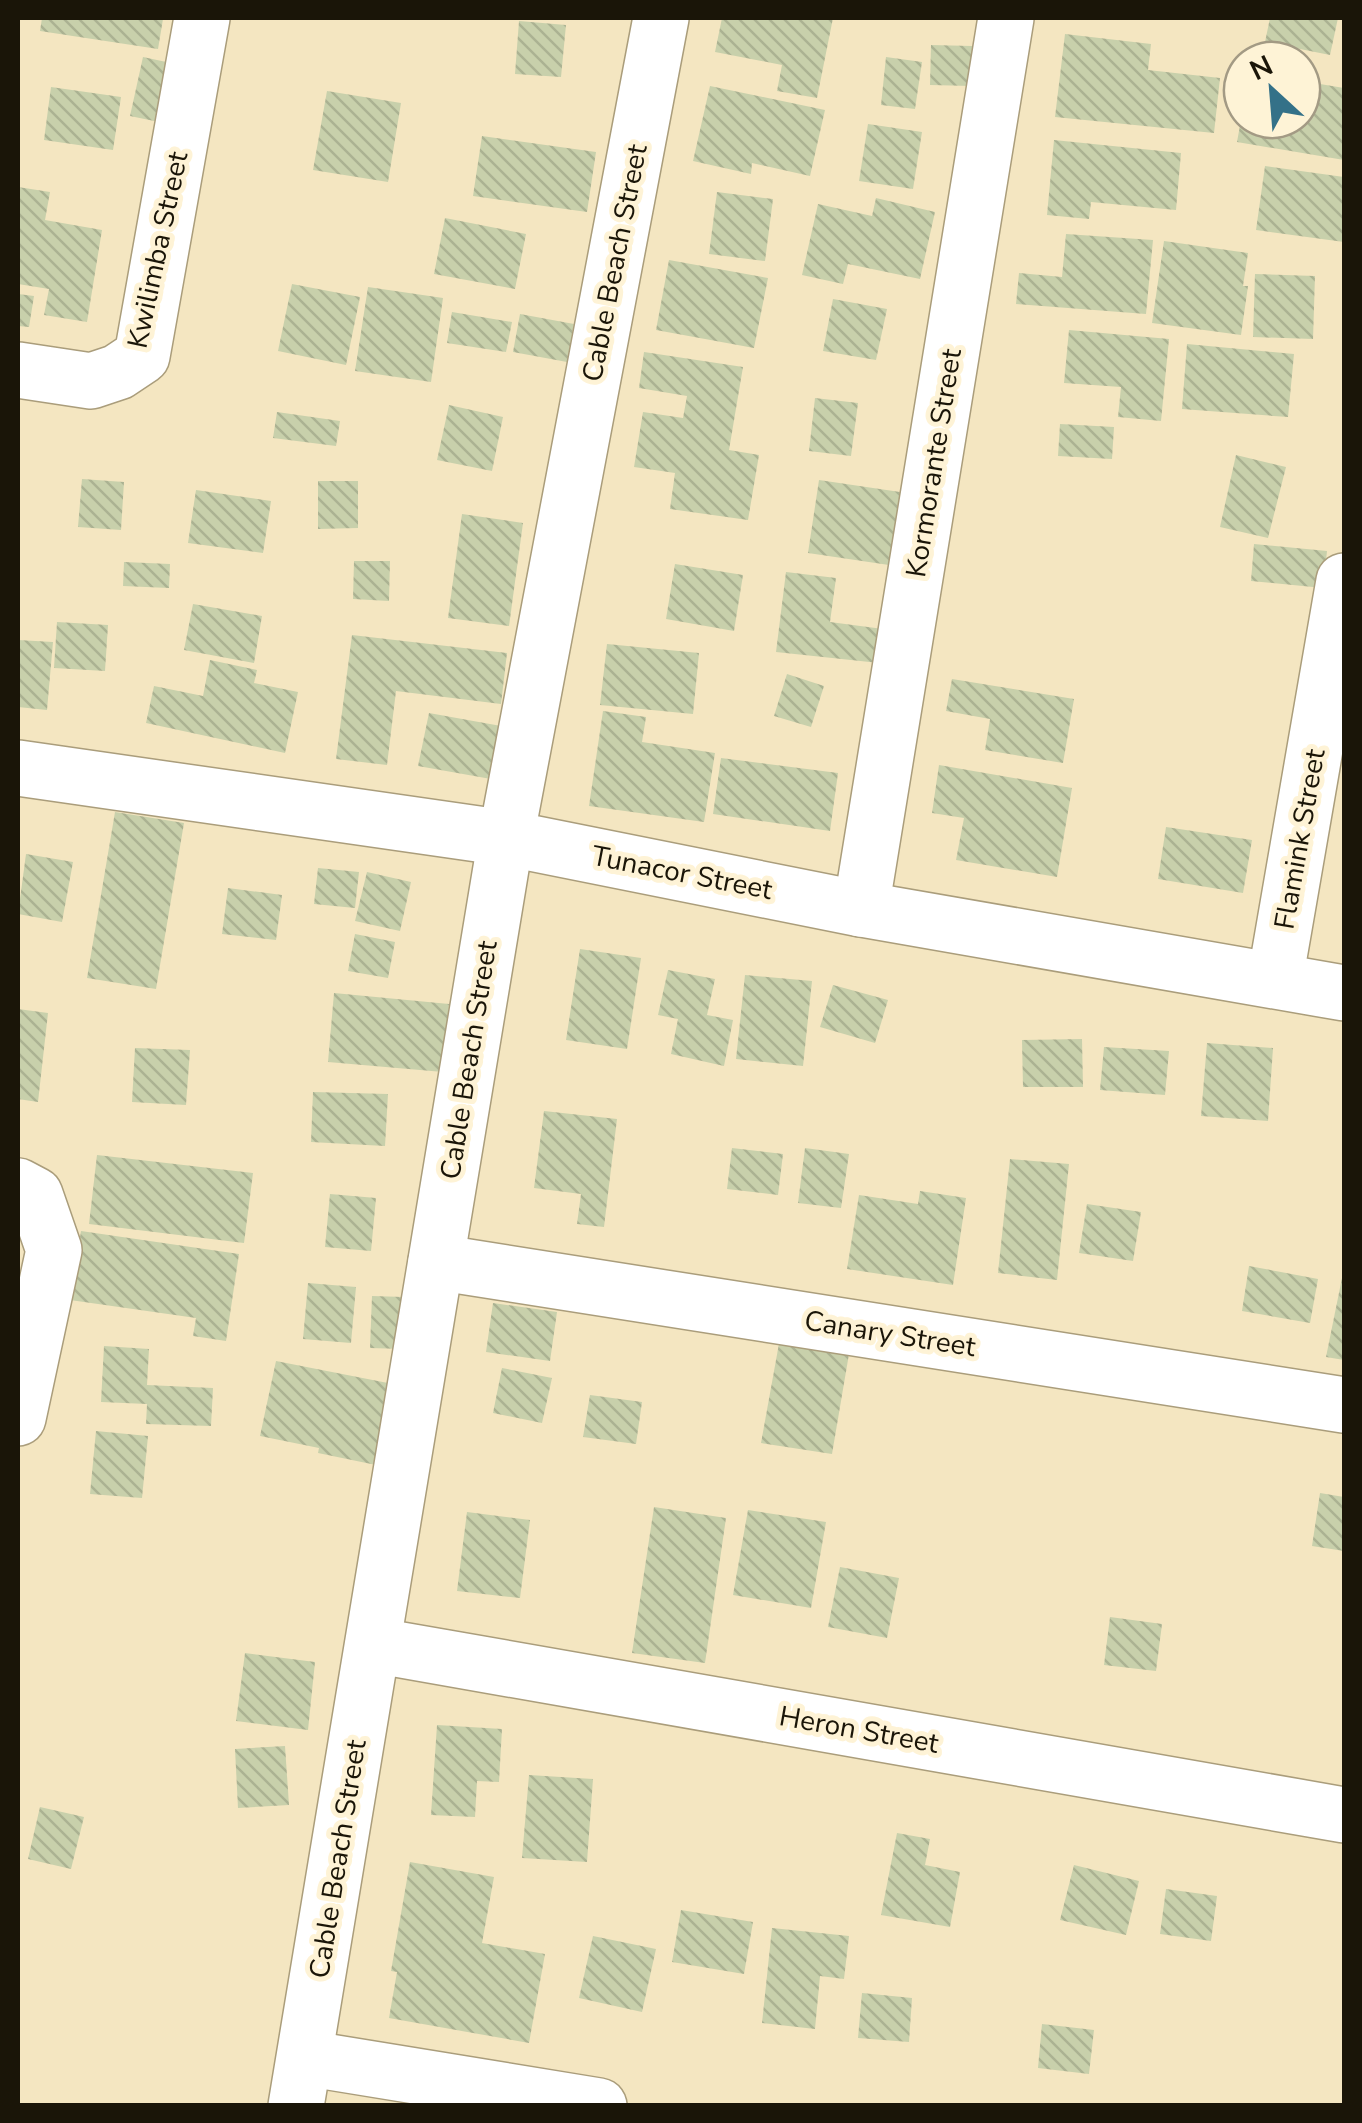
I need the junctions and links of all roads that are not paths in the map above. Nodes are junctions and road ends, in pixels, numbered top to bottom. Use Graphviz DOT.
graph roads {
  1 [pos="202,18"];
  2 [pos="661,18"];
  3 [pos="1006,18"];
  4 [pos="18,370"];
  5 [pos="1344,580"];
  6 [pos="18,768"];
  7 [pos="506,838"];
  8 [pos="862,909"];
  9 [pos="1276,980"];
  10 [pos="1344,992"];
  11 [pos="18,1186"];
  12 [pos="436,1262"];
  13 [pos="1344,1405"];
  14 [pos="18,1418"];
  15 [pos="373,1645"];
  16 [pos="1344,1815"];
  17 [pos="301,2082"];
  18 [pos="599,2106"];
  1 -- 4 [label="street, Kwilimba Street"];
  2 -- 7 [label="street, Cable Beach Street"];
  3 -- 8 [label="street, Kormorante Street"];
  5 -- 9 [label="street, Flamink Street"];
  6 -- 7 [label="street, Tunacor Street"];
  7 -- 8 [label="street, Tunacor Street"];
  7 -- 12 [label="street, Cable Beach Street"];
  8 -- 9 [label="street, Tunacor Street"];
  9 -- 10 [label="street, Tunacor Street"];
  11 -- 14 [label="street"];
  12 -- 13 [label="street, Canary Street"];
  12 -- 15 [label="street, Cable Beach Street"];
  15 -- 16 [label="street, Heron Street"];
  15 -- 17 [label="street, Cable Beach Street"];
  17 -- 18 [label="street"];
}
